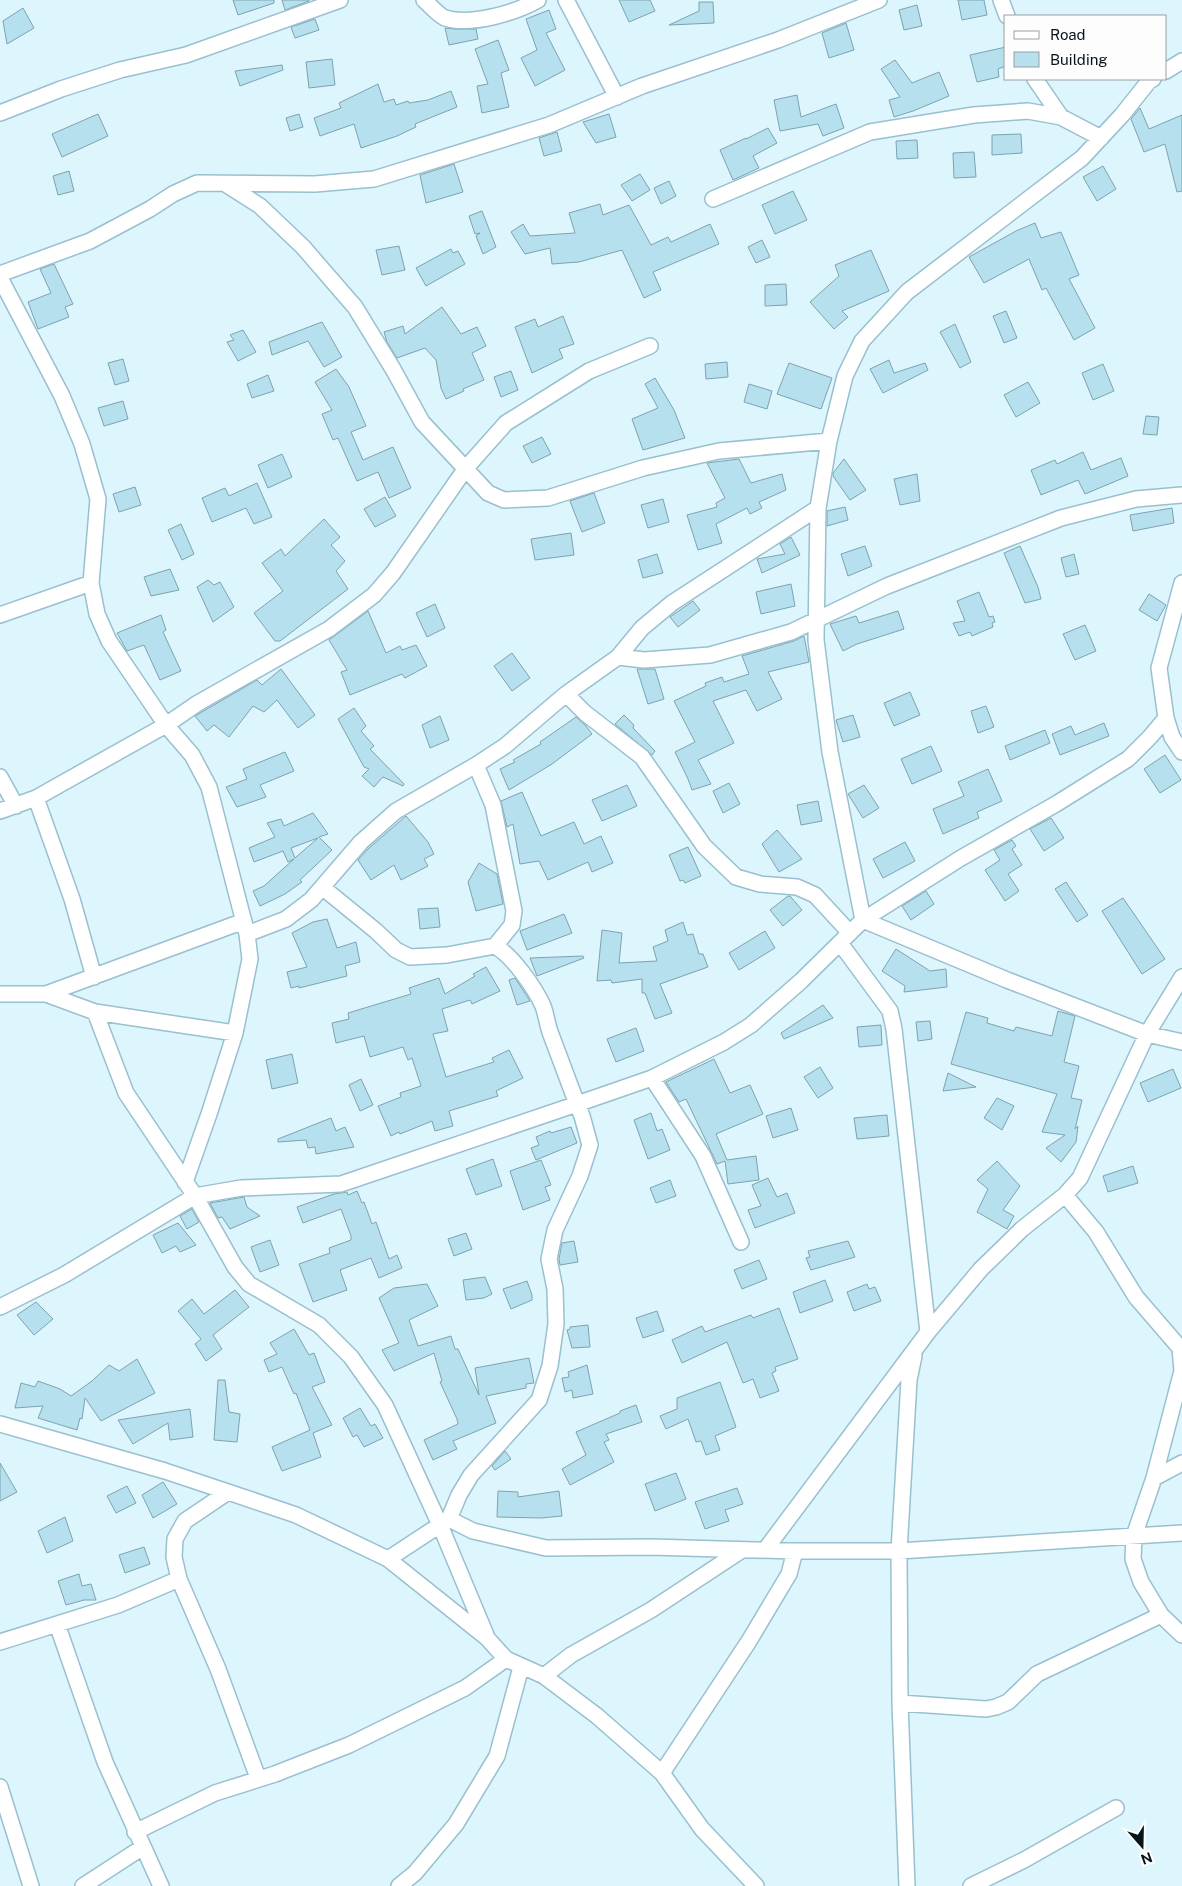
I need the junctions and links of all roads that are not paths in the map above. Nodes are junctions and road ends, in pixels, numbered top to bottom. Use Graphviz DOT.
graph roads {
  1 [pos="340,0"];
  2 [pos="424,0"];
  3 [pos="538,0"];
  4 [pos="566,0"];
  5 [pos="879,0"];
  6 [pos="1001,0"];
  7 [pos="1007,15"];
  8 [pos="1182,62"];
  9 [pos="1167,70"];
  10 [pos="1037,80"];
  11 [pos="1151,80"];
  12 [pos="617,97"];
  13 [pos="0,113"];
  14 [pos="1061,117"];
  15 [pos="1101,138"];
  16 [pos="227,185"];
  17 [pos="713,199"];
  18 [pos="0,274"];
  19 [pos="0,278"];
  20 [pos="650,346"];
  21 [pos="829,441"];
  22 [pos="466,468"];
  23 [pos="1182,495"];
  24 [pos="818,508"];
  25 [pos="91,583"];
  26 [pos="1182,584"];
  27 [pos="0,615"];
  28 [pos="817,620"];
  29 [pos="618,657"];
  30 [pos="566,694"];
  31 [pos="1166,718"];
  32 [pos="166,725"];
  33 [pos="1182,752"];
  34 [pos="476,765"];
  35 [pos="0,777"];
  36 [pos="36,798"];
  37 [pos="16,806"];
  38 [pos="0,811"];
  39 [pos="322,887"];
  40 [pos="863,920"];
  41 [pos="245,928"];
  42 [pos="845,938"];
  43 [pos="495,946"];
  44 [pos="94,977"];
  45 [pos="1182,977"];
  46 [pos="0,994"];
  47 [pos="46,994"];
  48 [pos="95,1012"];
  49 [pos="235,1033"];
  50 [pos="1147,1034"];
  51 [pos="1182,1042"];
  52 [pos="652,1078"];
  53 [pos="577,1104"];
  54 [pos="185,1182"];
  55 [pos="1065,1195"];
  56 [pos="195,1196"];
  57 [pos="741,1242"];
  58 [pos="0,1307"];
  59 [pos="928,1332"];
  60 [pos="914,1352"];
  61 [pos="0,1424"];
  62 [pos="1182,1463"];
  63 [pos="1154,1478"];
  64 [pos="228,1492"];
  65 [pos="445,1522"];
  66 [pos="1182,1533"];
  67 [pos="1134,1536"];
  68 [pos="742,1550"];
  69 [pos="765,1550"];
  70 [pos="795,1551"];
  71 [pos="899,1551"];
  72 [pos="388,1559"];
  73 [pos="180,1579"];
  74 [pos="1161,1615"];
  75 [pos="57,1624"];
  76 [pos="1182,1635"];
  77 [pos="487,1638"];
  78 [pos="0,1642"];
  79 [pos="506,1659"];
  80 [pos="521,1667"];
  81 [pos="544,1676"];
  82 [pos="900,1703"];
  83 [pos="662,1773"];
  84 [pos="258,1778"];
  85 [pos="0,1787"];
  86 [pos="1116,1808"];
  87 [pos="136,1832"];
  88 [pos="143,1847"];
  89 [pos="31,1886"];
  90 [pos="83,1886"];
  91 [pos="161,1886"];
  92 [pos="399,1886"];
  93 [pos="756,1886"];
  94 [pos="907,1886"];
  95 [pos="971,1886"];
  1 -- 13 [label="street"];
  2 -- 3 [label="street"];
  4 -- 12 [label="street"];
  5 -- 12 [label="street"];
  6 -- 7 [label="street"];
  8 -- 9 [label="street"];
  10 -- 14 [label="street"];
  11 -- 15 [label="street"];
  12 -- 16 [label="street"];
  14 -- 15 [label="street"];
  14 -- 17 [label="street"];
  15 -- 21 [label="street"];
  16 -- 18 [label="street"];
  16 -- 22 [label="street"];
  19 -- 25 [label="street"];
  20 -- 22 [label="street"];
  21 -- 22 [label="street"];
  21 -- 24 [label="street"];
  22 -- 32 [label="street"];
  23 -- 28 [label="street"];
  24 -- 28 [label="street"];
  24 -- 29 [label="street"];
  25 -- 27 [label="street"];
  25 -- 32 [label="street"];
  26 -- 31 [label="street"];
  28 -- 29 [label="street"];
  28 -- 40 [label="street"];
  29 -- 30 [label="street"];
  30 -- 34 [label="street"];
  30 -- 42 [label="street"];
  31 -- 33 [label="street"];
  31 -- 40 [label="street"];
  32 -- 36 [label="street"];
  32 -- 41 [label="street"];
  34 -- 39 [label="street"];
  34 -- 43 [label="street"];
  35 -- 37 [label="street"];
  36 -- 37 [label="street"];
  36 -- 44 [label="street"];
  37 -- 38 [label="street"];
  39 -- 41 [label="street"];
  39 -- 43 [label="street"];
  40 -- 42 [label="street"];
  40 -- 50 [label="street"];
  41 -- 44 [label="street"];
  41 -- 49 [label="street"];
  42 -- 52 [label="street"];
  42 -- 59 [label="street"];
  43 -- 53 [label="street"];
  44 -- 47 [label="street"];
  45 -- 50 [label="street"];
  46 -- 47 [label="street"];
  47 -- 48 [label="street"];
  48 -- 49 [label="street"];
  48 -- 54 [label="street"];
  49 -- 54 [label="street"];
  50 -- 51 [label="street"];
  50 -- 55 [label="street"];
  52 -- 53 [label="street"];
  52 -- 57 [label="street"];
  53 -- 56 [label="street"];
  53 -- 65 [label="street"];
  54 -- 56 [label="street"];
  55 -- 59 [label="street"];
  55 -- 63 [label="street"];
  56 -- 58 [label="street"];
  56 -- 65 [label="street"];
  59 -- 60 [label="street"];
  60 -- 69 [label="street"];
  60 -- 71 [label="street"];
  61 -- 64 [label="street"];
  62 -- 63 [label="street"];
  63 -- 67 [label="street"];
  64 -- 72 [label="street"];
  64 -- 73 [label="street"];
  65 -- 68 [label="street"];
  65 -- 72 [label="street"];
  65 -- 77 [label="street"];
  66 -- 67 [label="street"];
  67 -- 71 [label="street"];
  67 -- 74 [label="street"];
  68 -- 69 [label="street"];
  68 -- 81 [label="street"];
  69 -- 70 [label="street"];
  70 -- 71 [label="street"];
  70 -- 83 [label="street"];
  71 -- 82 [label="street"];
  72 -- 77 [label="street"];
  73 -- 75 [label="street"];
  73 -- 84 [label="street"];
  74 -- 76 [label="street"];
  74 -- 82 [label="street"];
  75 -- 78 [label="street"];
  75 -- 87 [label="street"];
  77 -- 79 [label="street"];
  79 -- 80 [label="street"];
  79 -- 84 [label="street"];
  80 -- 81 [label="street"];
  80 -- 92 [label="street"];
  81 -- 83 [label="street"];
  82 -- 94 [label="street"];
  83 -- 93 [label="street"];
  84 -- 87 [label="street"];
  85 -- 89 [label="street"];
  86 -- 95 [label="street"];
  87 -- 88 [label="street"];
  88 -- 90 [label="street"];
  88 -- 91 [label="street"];
}
